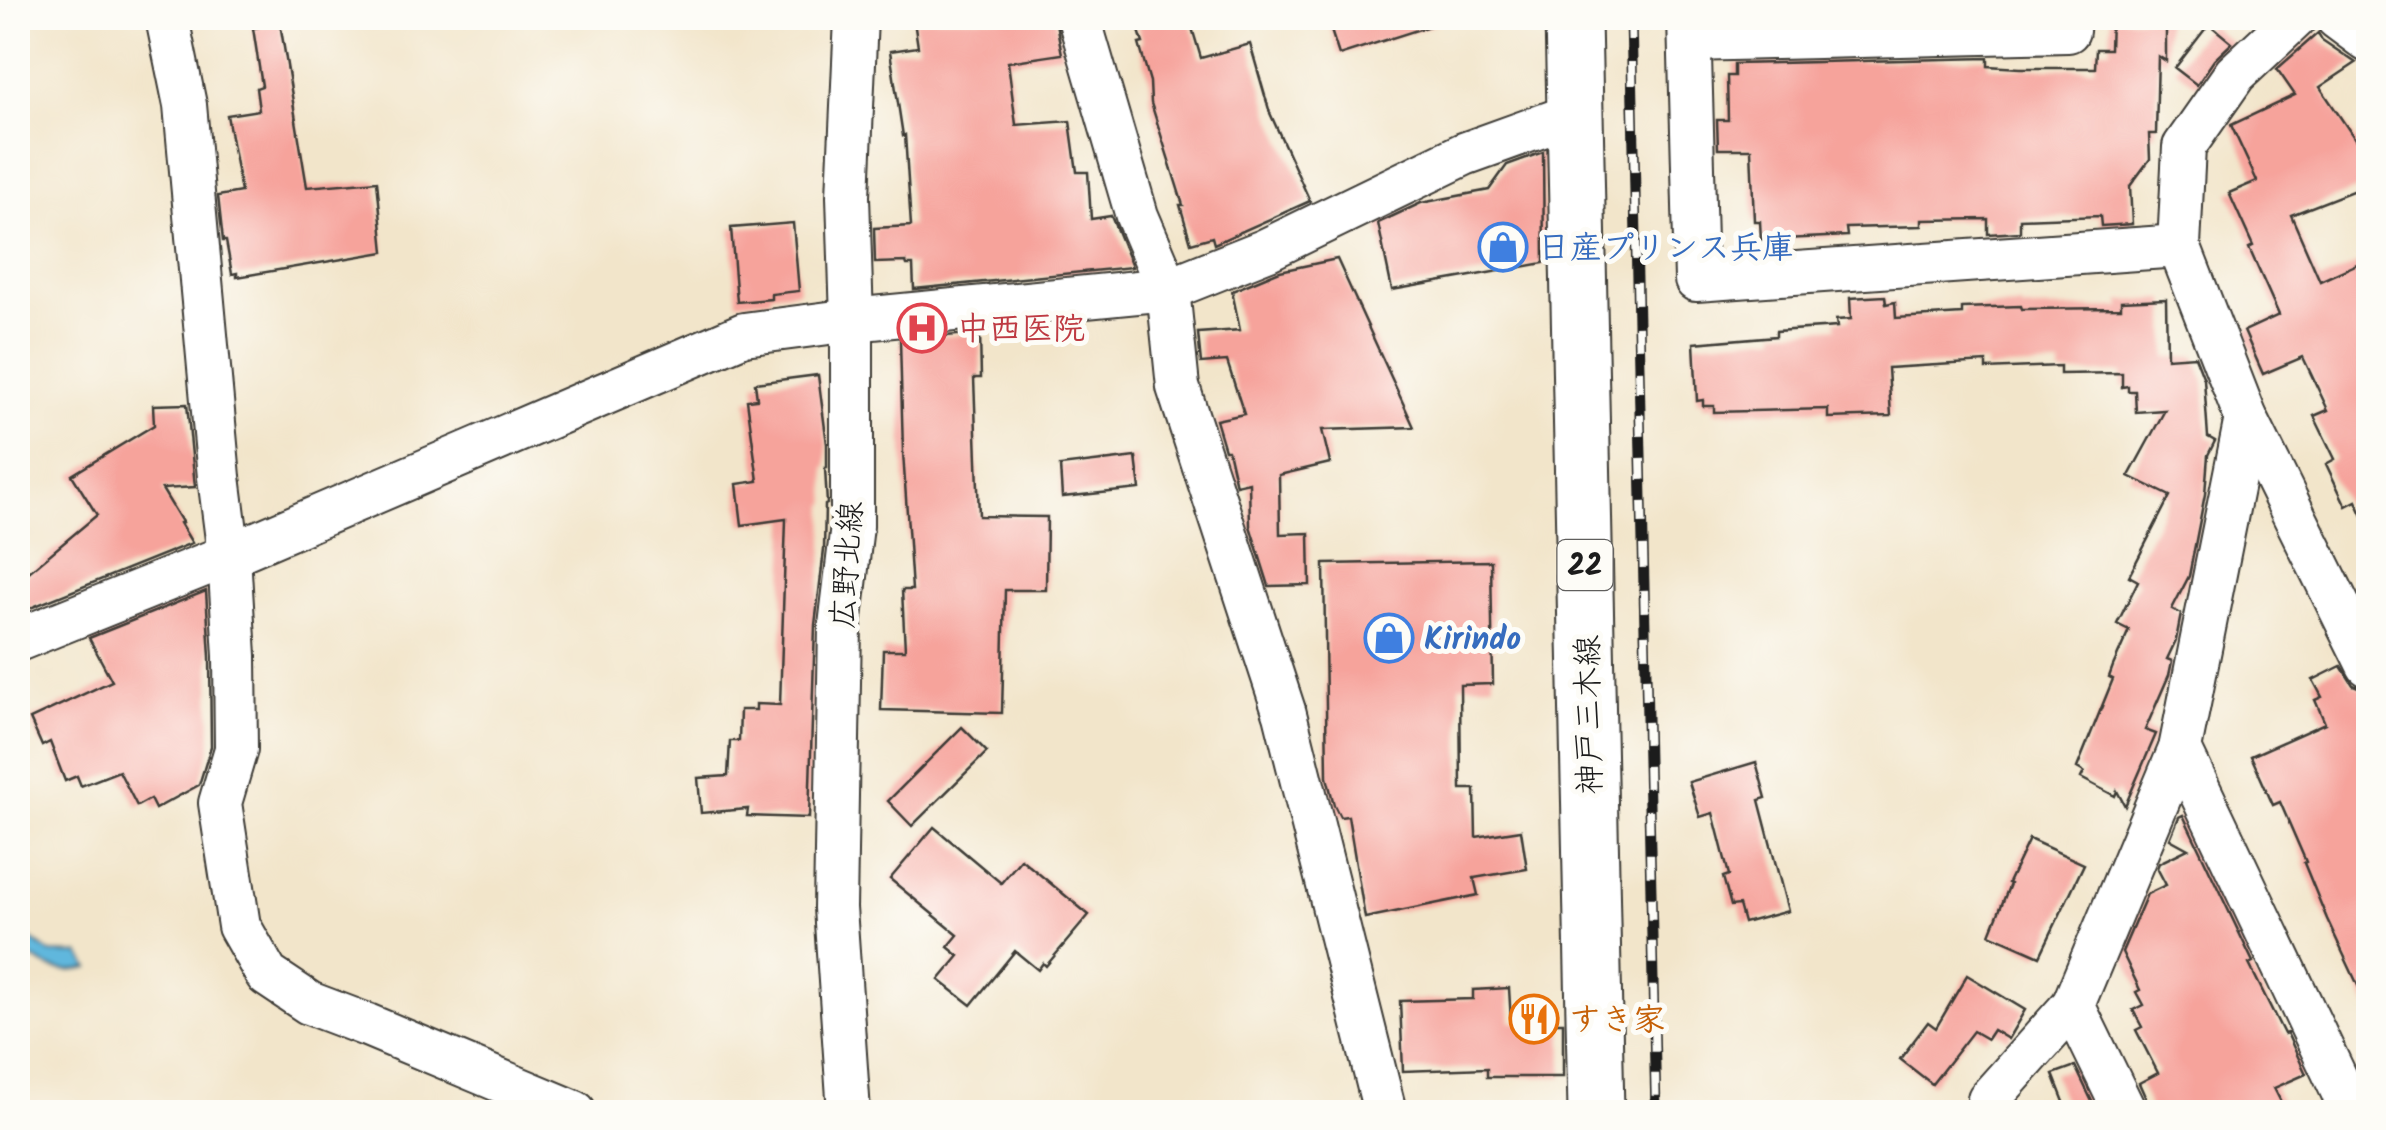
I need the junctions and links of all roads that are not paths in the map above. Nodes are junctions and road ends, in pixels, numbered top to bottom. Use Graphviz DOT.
graph roads {
  1 [pos="168,18"];
  2 [pos="856,18"];
  3 [pos="1079,18"];
  4 [pos="1573,18"];
  5 [pos="2069,18"];
  6 [pos="2295,18"];
  7 [pos="2337,18"];
  8 [pos="1689,29"];
  9 [pos="2368,41"];
  10 [pos="1575,114"];
  11 [pos="2179,246"];
  12 [pos="1168,289"];
  13 [pos="852,320"];
  14 [pos="2246,418"];
  15 [pos="229,555"];
  16 [pos="18,640"];
  17 [pos="2368,665"];
  18 [pos="2180,749"];
  19 [pos="2073,1005"];
  20 [pos="574,1112"];
  21 [pos="848,1112"];
  22 [pos="1385,1112"];
  23 [pos="1596,1112"];
  24 [pos="1989,1112"];
  25 [pos="2125,1112"];
  26 [pos="2352,1112"];
  1 -- 15 [label="street"];
  2 -- 13 [label="street, 広野北線"];
  3 -- 12 [label="street"];
  4 -- 10 [label="main road, 神戸三木線 / 22"];
  5 -- 8 [label="street"];
  6 -- 11 [label="street"];
  7 -- 9 [label="street"];
  8 -- 11 [label="street"];
  10 -- 12 [label="street"];
  10 -- 23 [label="main road, 神戸三木線 / 22"];
  11 -- 14 [label="street"];
  12 -- 13 [label="street"];
  12 -- 22 [label="street"];
  13 -- 15 [label="street"];
  13 -- 21 [label="street, 広野北線"];
  14 -- 17 [label="street"];
  14 -- 18 [label="street"];
  15 -- 16 [label="street"];
  15 -- 20 [label="street"];
  18 -- 19 [label="street"];
  18 -- 26 [label="street"];
  19 -- 24 [label="street"];
  19 -- 25 [label="street"];
}
